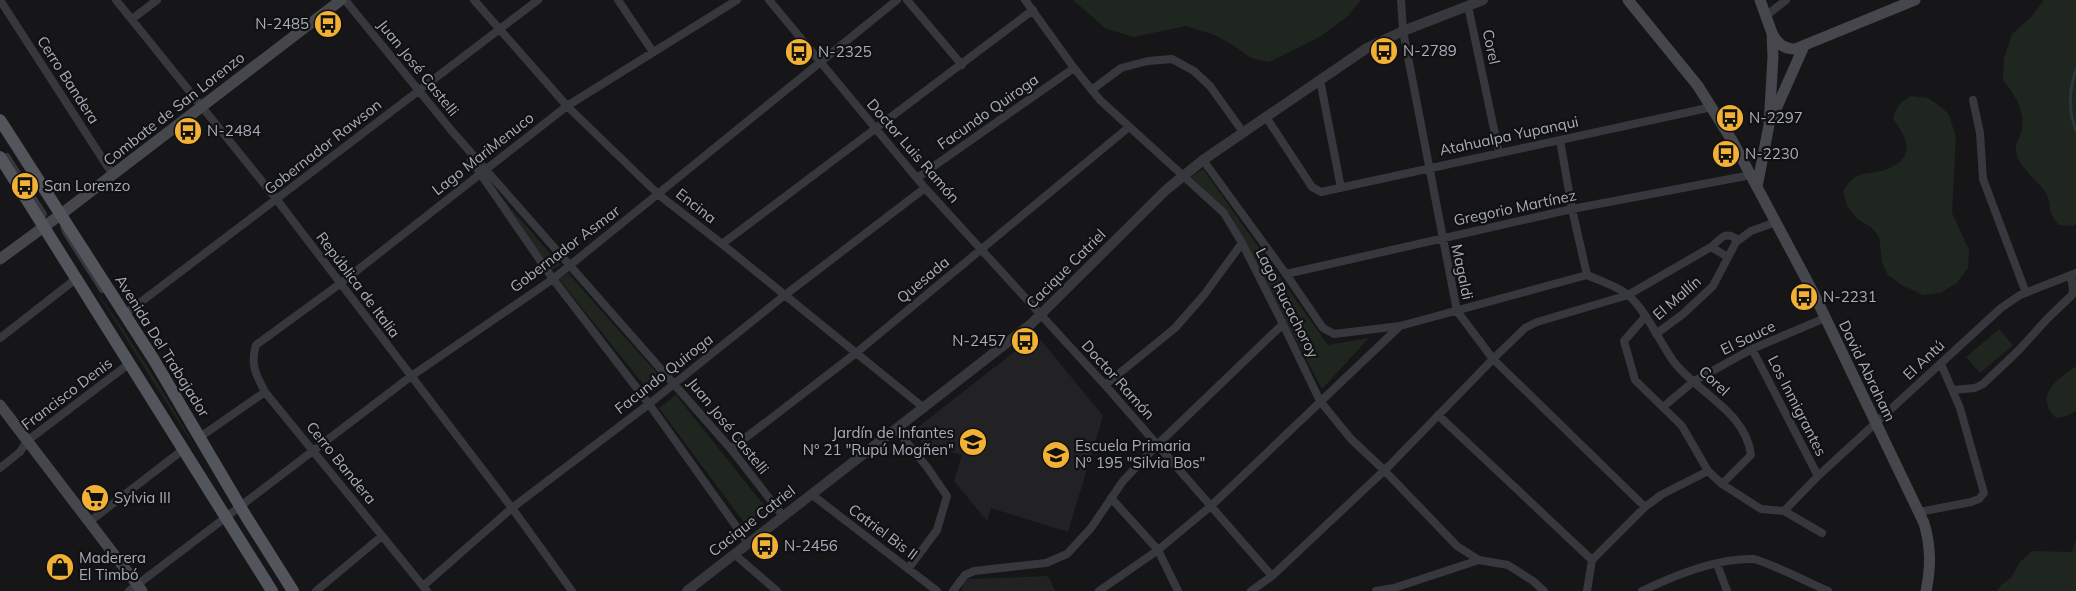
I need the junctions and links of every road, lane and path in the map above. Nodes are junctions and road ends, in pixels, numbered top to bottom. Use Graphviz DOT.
graph roads {
  1 [pos="0,0"];
  2 [pos="116,0"];
  3 [pos="157,0"];
  4 [pos="341,0"];
  5 [pos="345,0"];
  6 [pos="474,0"];
  7 [pos="538,0"];
  8 [pos="618,0"];
  9 [pos="737,0"];
  10 [pos="769,0"];
  11 [pos="897,0"];
  12 [pos="907,0"];
  13 [pos="1025,0"];
  14 [pos="1401,0"];
  15 [pos="1483,0"];
  16 [pos="1628,0"];
  17 [pos="1760,0"];
  18 [pos="1786,0"];
  19 [pos="1915,0"];
  20 [pos="1468,6"];
  21 [pos="1033,10"];
  22 [pos="1766,15"];
  23 [pos="132,19"];
  24 [pos="499,28"];
  25 [pos="1402,31"];
  26 [pos="1772,33"];
  27 [pos="1804,46"];
  28 [pos="653,52"];
  29 [pos="821,62"];
  30 [pos="962,65"];
  31 [pos="1074,68"];
  32 [pos="1320,80"];
  33 [pos="1093,89"];
  34 [pos="418,91"];
  35 [pos="1973,100"];
  36 [pos="202,106"];
  37 [pos="567,106"];
  38 [pos="1712,107"];
  39 [pos="1266,117"];
  40 [pos="0,120"];
  41 [pos="1769,125"];
  42 [pos="1128,127"];
  43 [pos="876,129"];
  44 [pos="1244,132"];
  45 [pos="1560,140"];
  46 [pos="1499,153"];
  47 [pos="4,156"];
  48 [pos="1203,160"];
  49 [pos="1429,169"];
  50 [pos="483,172"];
  51 [pos="113,175"];
  52 [pos="1184,175"];
  53 [pos="1751,175"];
  54 [pos="917,178"];
  55 [pos="1757,187"];
  56 [pos="925,188"];
  57 [pos="1340,188"];
  58 [pos="659,194"];
  59 [pos="277,200"];
  60 [pos="1572,210"];
  61 [pos="60,215"];
  62 [pos="1776,222"];
  63 [pos="43,226"];
  64 [pos="1441,238"];
  65 [pos="1738,240"];
  66 [pos="1242,243"];
  67 [pos="722,244"];
  68 [pos="1711,247"];
  69 [pos="981,249"];
  70 [pos="1728,257"];
  71 [pos="0,258"];
  72 [pos="569,266"];
  73 [pos="1286,274"];
  74 [pos="2074,274"];
  75 [pos="1587,275"];
  76 [pos="77,278"];
  77 [pos="553,279"];
  78 [pos="341,283"];
  79 [pos="105,288"];
  80 [pos="2026,293"];
  81 [pos="785,295"];
  82 [pos="1628,296"];
  83 [pos="1457,311"];
  84 [pos="125,314"];
  85 [pos="1042,315"];
  86 [pos="1645,317"];
  87 [pos="1826,318"];
  88 [pos="1283,324"];
  89 [pos="1400,326"];
  90 [pos="1656,334"];
  91 [pos="0,338"];
  92 [pos="256,345"];
  93 [pos="1752,349"];
  94 [pos="856,353"];
  95 [pos="1492,359"];
  96 [pos="130,363"];
  97 [pos="1940,364"];
  98 [pos="410,377"];
  99 [pos="1694,381"];
  100 [pos="675,383"];
  101 [pos="1105,385"];
  102 [pos="1953,390"];
  103 [pos="266,392"];
  104 [pos="1320,401"];
  105 [pos="649,404"];
  106 [pos="0,405"];
  107 [pos="924,408"];
  108 [pos="1663,408"];
  109 [pos="1438,415"];
  110 [pos="1876,424"];
  111 [pos="896,429"];
  112 [pos="200,437"];
  113 [pos="28,441"];
  114 [pos="1157,445"];
  115 [pos="731,449"];
  116 [pos="184,450"];
  117 [pos="314,451"];
  118 [pos="0,468"];
  119 [pos="1384,470"];
  120 [pos="1708,471"];
  121 [pos="1818,476"];
  122 [pos="1722,484"];
  123 [pos="811,494"];
  124 [pos="1111,498"];
  125 [pos="1211,506"];
  126 [pos="240,507"];
  127 [pos="1645,507"];
  128 [pos="512,508"];
  129 [pos="1784,511"];
  130 [pos="1919,512"];
  131 [pos="783,516"];
  132 [pos="226,517"];
  133 [pos="89,522"];
  134 [pos="1822,533"];
  135 [pos="382,536"];
  136 [pos="748,543"];
  137 [pos="1158,550"];
  138 [pos="734,554"];
  139 [pos="1479,560"];
  140 [pos="1592,560"];
  141 [pos="1717,564"];
  142 [pos="908,569"];
  143 [pos="1272,576"];
  144 [pos="136,589"];
  145 [pos="425,589"];
  146 [pos="272,591"];
  147 [pos="294,591"];
  148 [pos="316,591"];
  149 [pos="572,591"];
  150 [pos="687,591"];
  151 [pos="777,591"];
  152 [pos="937,591"];
  153 [pos="953,591"];
  154 [pos="1099,591"];
  155 [pos="1178,591"];
  156 [pos="1251,591"];
  157 [pos="1376,591"];
  158 [pos="1544,591"];
  159 [pos="1587,591"];
  160 [pos="1642,591"];
  161 [pos="1727,591"];
  162 [pos="1828,591"];
  163 [pos="1926,591"];
  1 -- 51 [label="street, Cerro Bandera"];
  2 -- 23 [label="street, República de Italia"];
  3 -- 23 [label="street"];
  4 -- 36 [label="main road, Combate de San Lorenzo"];
  5 -- 34 [label="street, Juan José Castelli"];
  6 -- 24 [label="street, Encina"];
  7 -- 24 [label="street, Gobernador Rawson"];
  8 -- 28 [label="street"];
  9 -- 28 [label="street, Lago MariMenuco"];
  10 -- 29 [label="street, Doctor Luis Ramón"];
  11 -- 29 [label="street, Gobernador Asmar"];
  12 -- 30 [label="street"];
  13 -- 21 [label="street, Lago Rucachoroy"];
  14 -- 25 [label="street, Magaldi"];
  15 -- 20 [label="street, Cacique Catriel"];
  16 -- 38 [label="main road, David Abraham"];
  17 -- 22 [label="main road"];
  18 -- 22 [label="street"];
  19 -- 27 [label="main road"];
  20 -- 25 [label="street, Cacique Catriel"];
  20 -- 46 [label="street, Corel"];
  21 -- 30 [label="street"];
  21 -- 31 [label="street, Lago Rucachoroy"];
  22 -- 26 [label="main road"];
  23 -- 36 [label="street, República de Italia"];
  24 -- 34 [label="street, Gobernador Rawson"];
  24 -- 37 [label="street, Encina"];
  25 -- 32 [label="street, Cacique Catriel"];
  25 -- 49 [label="street, Magaldi"];
  26 -- 27 [label="main road"];
  26 -- 41 [label="main road"];
  27 -- 41 [label="main road"];
  28 -- 37 [label="street, Lago MariMenuco"];
  29 -- 43 [label="street, Doctor Luis Ramón"];
  29 -- 58 [label="street, Gobernador Asmar"];
  30 -- 43 [label="street"];
  31 -- 33 [label="street, Lago Rucachoroy"];
  31 -- 54 [label="street, Facundo Quiroga"];
  32 -- 39 [label="street, Cacique Catriel"];
  32 -- 57 [label="street"];
  33 -- 42 [label="street, Lago Rucachoroy"];
  33 -- 44 [label="street"];
  34 -- 50 [label="street, Juan José Castelli"];
  34 -- 59 [label="street, Gobernador Rawson"];
  35 -- 80 [label="street"];
  36 -- 51 [label="main road, Combate de San Lorenzo"];
  36 -- 59 [label="street, República de Italia"];
  37 -- 50 [label="street, Lago MariMenuco"];
  37 -- 58 [label="street, Encina"];
  38 -- 45 [label="street, Atahualpa Yupanqui"];
  38 -- 53 [label="main road, David Abraham"];
  39 -- 44 [label="street, Cacique Catriel"];
  39 -- 57 [label="street, Atahualpa Yupanqui"];
  40 -- 61 [label="main road, Avenida Del Trabajador"];
  41 -- 55 [label="main road"];
  42 -- 52 [label="street, Lago Rucachoroy"];
  42 -- 69 [label="street, Quesada"];
  43 -- 54 [label="street, Doctor Luis Ramón"];
  43 -- 67 [label="street"];
  44 -- 48 [label="street, Cacique Catriel"];
  45 -- 46 [label="street, Atahualpa Yupanqui"];
  45 -- 60 [label="street"];
  46 -- 49 [label="street, Atahualpa Yupanqui"];
  47 -- 47 [label="street"];
  47 -- 63 [label="main road"];
  48 -- 52 [label="street, Cacique Catriel"];
  48 -- 73 [label="street"];
  49 -- 57 [label="street, Atahualpa Yupanqui"];
  49 -- 64 [label="street, Magaldi"];
  50 -- 72 [label="street, Juan José Castelli"];
  50 -- 77 [label="street, Juan José Castelli"];
  50 -- 78 [label="street, Lago MariMenuco"];
  51 -- 61 [label="main road, Combate de San Lorenzo"];
  52 -- 66 [label="street, Lago Rucachoroy"];
  52 -- 85 [label="street, Cacique Catriel"];
  53 -- 55 [label="main road, David Abraham"];
  53 -- 60 [label="street, Gregorio Martínez"];
  54 -- 56 [label="street, Doctor Luis Ramón"];
  55 -- 62 [label="main road, David Abraham"];
  56 -- 69 [label="street, Doctor Luis Ramón"];
  56 -- 81 [label="street, Facundo Quiroga"];
  58 -- 67 [label="street, Encina"];
  58 -- 72 [label="street, Gobernador Asmar"];
  59 -- 78 [label="street, República de Italia"];
  59 -- 84 [label="street, Gobernador Rawson"];
  60 -- 64 [label="street, Gregorio Martínez"];
  60 -- 75 [label="street"];
  61 -- 63 [label="main road, Combate de San Lorenzo"];
  61 -- 84 [label="main road, Avenida Del Trabajador"];
  62 -- 65 [label="street"];
  62 -- 87 [label="main road, David Abraham"];
  63 -- 71 [label="main road, Combate de San Lorenzo"];
  63 -- 76 [label="main road"];
  64 -- 73 [label="street, Gregorio Martínez"];
  64 -- 83 [label="street, Magaldi"];
  65 -- 68 [label="street"];
  65 -- 70 [label="street, El Mallín"];
  66 -- 88 [label="street, Lago Rucachoroy"];
  66 -- 101 [label="street"];
  67 -- 81 [label="street, Encina"];
  68 -- 70 [label="street"];
  68 -- 82 [label="street"];
  69 -- 85 [label="street, Doctor Luis Ramón"];
  69 -- 94 [label="street, Quesada"];
  70 -- 90 [label="street, El Mallín"];
  72 -- 77 [label="street, Gobernador Asmar"];
  72 -- 100 [label="street, Juan José Castelli"];
  73 -- 89 [label="street"];
  74 -- 80 [label="street, El Antú"];
  74 -- 102 [label="street"];
  75 -- 82 [label="street"];
  75 -- 83 [label="street"];
  76 -- 91 [label="street"];
  76 -- 96 [label="main road"];
  77 -- 98 [label="street, Gobernador Asmar"];
  77 -- 105 [label="street, Juan José Castelli"];
  78 -- 92 [label="street, Lago MariMenuco"];
  78 -- 98 [label="street, República de Italia"];
  79 -- 79 [label="street"];
  80 -- 97 [label="street, El Antú"];
  81 -- 94 [label="street, Encina"];
  81 -- 100 [label="street, Facundo Quiroga"];
  82 -- 86 [label="street, Corel"];
  82 -- 95 [label="street"];
  83 -- 89 [label="street"];
  83 -- 95 [label="street, Magaldi"];
  84 -- 112 [label="main road, Avenida Del Trabajador"];
  85 -- 101 [label="street, Doctor Ramón"];
  85 -- 107 [label="street, Cacique Catriel"];
  86 -- 90 [label="street, Corel"];
  86 -- 108 [label="street"];
  87 -- 93 [label="street, El Sauce"];
  87 -- 110 [label="main road, David Abraham"];
  88 -- 104 [label="street, Lago Rucachoroy"];
  88 -- 114 [label="street"];
  89 -- 104 [label="street"];
  90 -- 99 [label="street, Corel"];
  92 -- 103 [label="street, Cerro Bandera"];
  93 -- 99 [label="street, El Sauce"];
  93 -- 121 [label="street, Los Inmigrantes"];
  94 -- 107 [label="street, Encina"];
  94 -- 115 [label="street, Quesada"];
  95 -- 109 [label="street"];
  95 -- 127 [label="street, Magaldi"];
  96 -- 113 [label="street, Francisco Denis"];
  96 -- 116 [label="main road"];
  97 -- 102 [label="street"];
  97 -- 110 [label="street, El Antú"];
  98 -- 117 [label="street, Gobernador Asmar"];
  98 -- 128 [label="street, República de Italia"];
  99 -- 108 [label="street, El Sauce"];
  99 -- 122 [label="street, Corel"];
  100 -- 105 [label="street, Facundo Quiroga"];
  100 -- 115 [label="street, Juan José Castelli"];
  101 -- 114 [label="street, Doctor Ramón"];
  102 -- 130 [label="street"];
  103 -- 112 [label="street"];
  103 -- 117 [label="street, Cerro Bandera"];
  104 -- 119 [label="street, Lago Rucachoroy"];
  104 -- 125 [label="street"];
  105 -- 128 [label="street, Facundo Quiroga"];
  105 -- 136 [label="street, Juan José Castelli"];
  106 -- 113 [label="main road"];
  107 -- 111 [label="street, Cacique Catriel"];
  108 -- 120 [label="street"];
  109 -- 119 [label="street"];
  109 -- 140 [label="street"];
  110 -- 121 [label="street, El Antú"];
  110 -- 130 [label="main road, David Abraham"];
  111 -- 123 [label="street, Cacique Catriel"];
  111 -- 142 [label="street"];
  112 -- 126 [label="main road, Avenida Del Trabajador"];
  113 -- 118 [label="street, Francisco Denis"];
  113 -- 133 [label="main road"];
  114 -- 124 [label="street"];
  114 -- 125 [label="street, Doctor Ramón"];
  115 -- 131 [label="street, Juan José Castelli"];
  116 -- 132 [label="main road"];
  116 -- 133 [label="street"];
  117 -- 126 [label="street, Gobernador Asmar"];
  117 -- 135 [label="street, Cerro Bandera"];
  119 -- 139 [label="street, Lago Rucachoroy"];
  119 -- 143 [label="street"];
  120 -- 122 [label="street"];
  120 -- 127 [label="street"];
  121 -- 129 [label="street, El Antú"];
  122 -- 129 [label="street"];
  123 -- 131 [label="street, Cacique Catriel"];
  123 -- 142 [label="street, Catriel Bis II"];
  124 -- 137 [label="street"];
  124 -- 153 [label="street"];
  125 -- 137 [label="street"];
  125 -- 143 [label="street, Doctor Ramón"];
  126 -- 132 [label="street, Gobernador Asmar"];
  126 -- 147 [label="main road, Avenida Del Trabajador"];
  127 -- 140 [label="street"];
  128 -- 145 [label="street, Facundo Quiroga"];
  128 -- 149 [label="street, República de Italia"];
  129 -- 134 [label="street"];
  130 -- 163 [label="main road, David Abraham"];
  131 -- 136 [label="street, Cacique Catriel"];
  132 -- 144 [label="street, Gobernador Asmar"];
  132 -- 146 [label="main road"];
  133 -- 144 [label="main road"];
  135 -- 145 [label="street, Cerro Bandera"];
  135 -- 148 [label="street"];
  136 -- 138 [label="street, Cacique Catriel"];
  137 -- 154 [label="street"];
  137 -- 155 [label="street"];
  138 -- 150 [label="street, Cacique Catriel"];
  138 -- 151 [label="street"];
  139 -- 157 [label="street"];
  139 -- 158 [label="street, Lago Rucachoroy"];
  140 -- 159 [label="street"];
  141 -- 160 [label="street"];
  141 -- 161 [label="street"];
  141 -- 162 [label="street"];
  142 -- 152 [label="street, Catriel Bis II"];
  143 -- 156 [label="street"];
}
